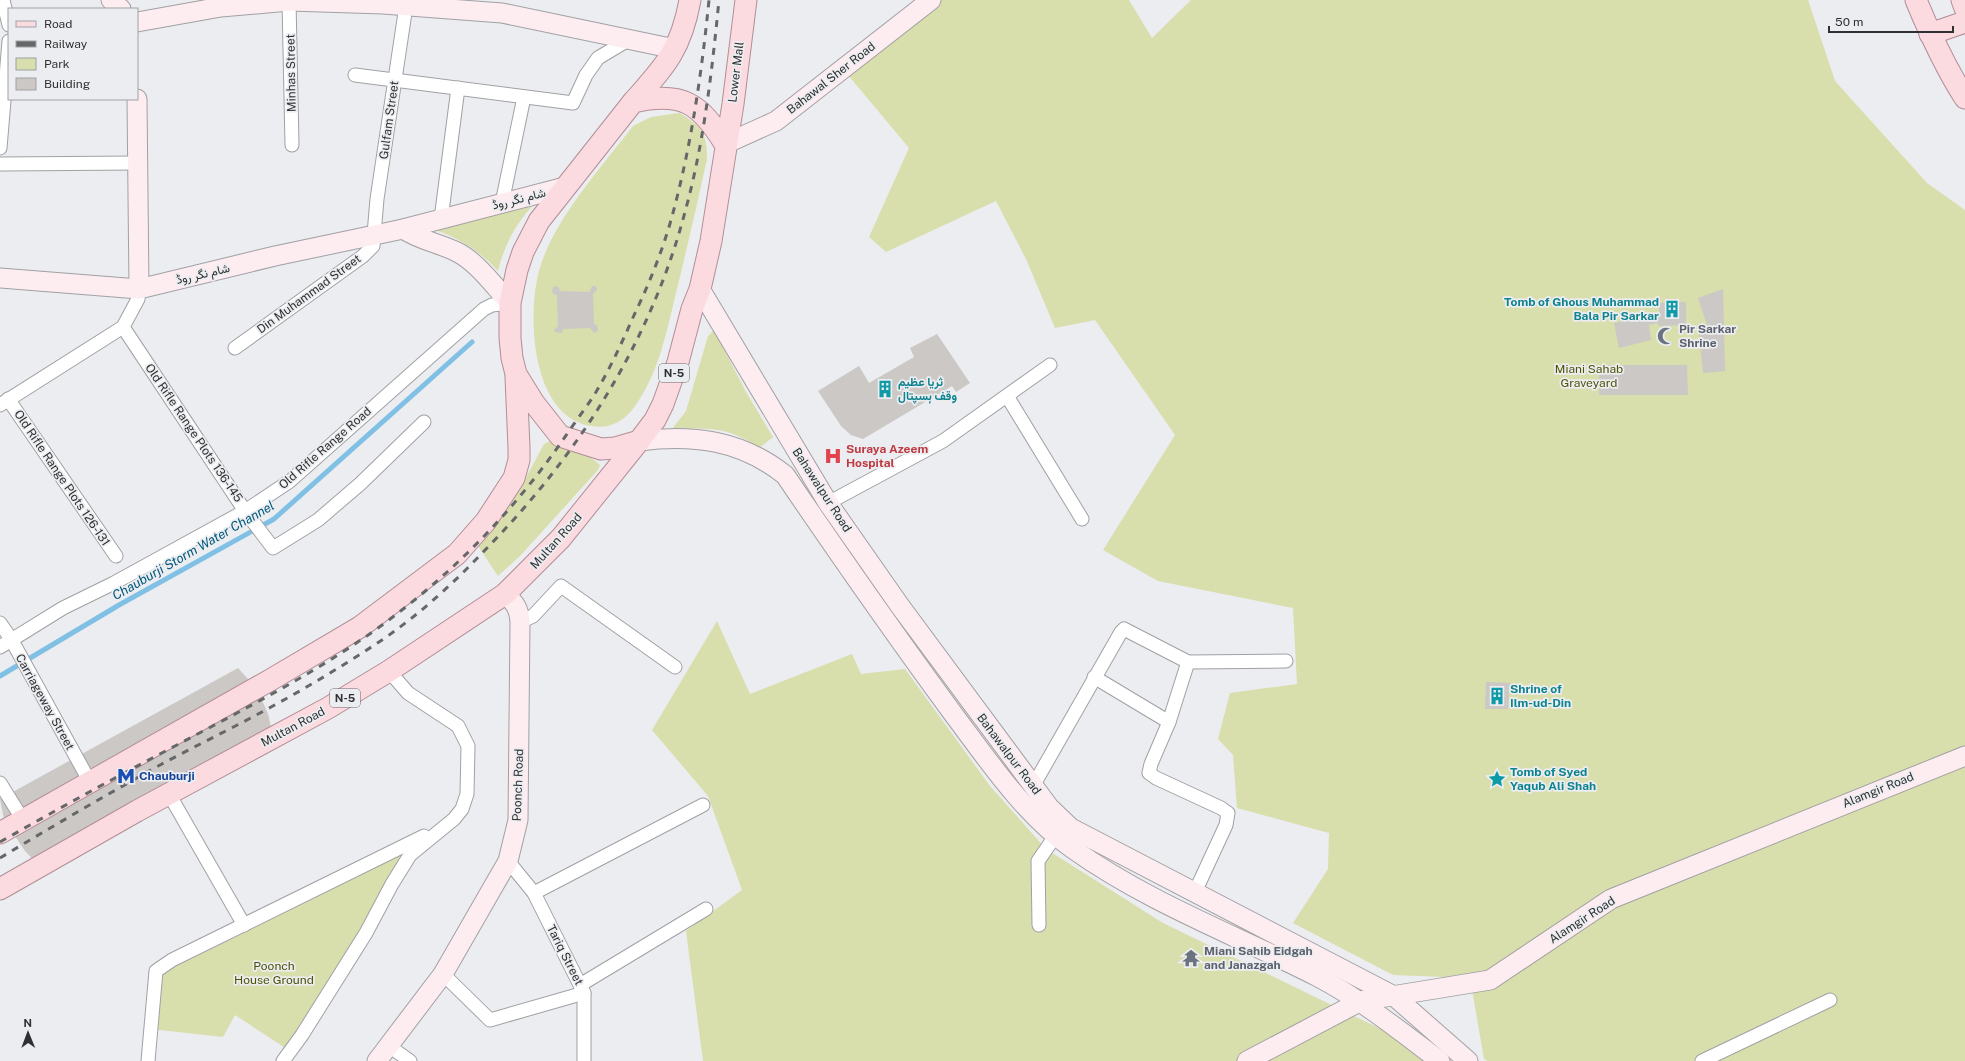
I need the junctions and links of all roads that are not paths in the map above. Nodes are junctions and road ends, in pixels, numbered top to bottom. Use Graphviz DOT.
graph roads {
  1 [pos="3,0"];
  2 [pos="111,0"];
  3 [pos="690,0"];
  4 [pos="746,0"];
  5 [pos="931,0"];
  6 [pos="1916,0"];
  7 [pos="1962,0"];
  8 [pos="289,1"];
  9 [pos="367,2"];
  10 [pos="406,6"];
  11 [pos="120,8"];
  12 [pos="1965,8"];
  13 [pos="8,21"];
  14 [pos="138,22"];
  15 [pos="1965,22"];
  16 [pos="1930,34"];
  17 [pos="628,40"];
  18 [pos="675,50"];
  19 [pos="8,53"];
  20 [pos="355,75"];
  21 [pos="395,80"];
  22 [pos="458,88"];
  23 [pos="524,96"];
  24 [pos="1965,98"];
  25 [pos="137,100"];
  26 [pos="633,102"];
  27 [pos="725,144"];
  28 [pos="292,145"];
  29 [pos="0,148"];
  30 [pos="137,163"];
  31 [pos="0,164"];
  32 [pos="565,187"];
  33 [pos="502,203"];
  34 [pos="441,219"];
  35 [pos="403,229"];
  36 [pos="375,235"];
  37 [pos="0,278"];
  38 [pos="139,289"];
  39 [pos="700,289"];
  40 [pos="510,303"];
  41 [pos="123,327"];
  42 [pos="235,348"];
  43 [pos="1050,365"];
  44 [pos="516,374"];
  45 [pos="1007,396"];
  46 [pos="4,402"];
  47 [pos="424,422"];
  48 [pos="639,441"];
  49 [pos="828,503"];
  50 [pos="248,515"];
  51 [pos="1082,519"];
  52 [pos="116,556"];
  53 [pos="505,594"];
  54 [pos="520,622"];
  55 [pos="0,623"];
  56 [pos="12,642"];
  57 [pos="0,648"];
  58 [pos="1286,661"];
  59 [pos="1188,662"];
  60 [pos="675,667"];
  61 [pos="389,671"];
  62 [pos="1094,678"];
  63 [pos="1169,722"];
  64 [pos="1965,756"];
  65 [pos="90,782"];
  66 [pos="0,783"];
  67 [pos="1033,786"];
  68 [pos="169,794"];
  69 [pos="703,805"];
  70 [pos="23,820"];
  71 [pos="440,828"];
  72 [pos="0,833"];
  73 [pos="1056,835"];
  74 [pos="508,861"];
  75 [pos="0,889"];
  76 [pos="1195,892"];
  77 [pos="534,893"];
  78 [pos="706,909"];
  79 [pos="244,925"];
  80 [pos="1039,925"];
  81 [pos="442,974"];
  82 [pos="582,989"];
  83 [pos="1394,996"];
  84 [pos="1830,1000"];
  85 [pos="1362,1001"];
  86 [pos="389,1046"];
  87 [pos="148,1061"];
  88 [pos="284,1061"];
  89 [pos="377,1061"];
  90 [pos="410,1061"];
  91 [pos="584,1061"];
  92 [pos="1248,1061"];
  93 [pos="1440,1061"];
  94 [pos="1468,1061"];
  95 [pos="1702,1061"];
  1 -- 13 [label="street"];
  2 -- 11 [label="main road"];
  3 -- 18 [label="main road"];
  4 -- 27 [label="main road, Lower Mall / N-5"];
  5 -- 27 [label="main road, Bahawal Sher Road"];
  6 -- 16 [label="main road"];
  7 -- 12 [label="main road"];
  8 -- 9 [label="main road"];
  8 -- 14 [label="main road"];
  8 -- 28 [label="street, Minhas Street"];
  9 -- 10 [label="main road"];
  10 -- 17 [label="main road"];
  10 -- 21 [label="street, Gulfam Street"];
  15 -- 16 [label="main road"];
  16 -- 24 [label="main road"];
  17 -- 18 [label="main road"];
  17 -- 23 [label="street"];
  18 -- 26 [label="main road"];
  19 -- 29 [label="street"];
  20 -- 21 [label="street"];
  21 -- 22 [label="street"];
  21 -- 36 [label="street, Gulfam Street"];
  22 -- 23 [label="street"];
  22 -- 34 [label="street"];
  23 -- 33 [label="street"];
  25 -- 30 [label="main road"];
  26 -- 27 [label="main road"];
  26 -- 32 [label="main road"];
  27 -- 39 [label="main road, N-5"];
  30 -- 31 [label="street"];
  30 -- 38 [label="main road"];
  32 -- 33 [label="main road, شام نگر روڈ"];
  32 -- 40 [label="main road"];
  33 -- 34 [label="main road, شام نگر روڈ"];
  34 -- 35 [label="main road, شام نگر روڈ"];
  35 -- 36 [label="main road, شام نگر روڈ"];
  35 -- 40 [label="main road"];
  36 -- 38 [label="main road, شام نگر روڈ"];
  36 -- 42 [label="street, Din Muhammad Street"];
  37 -- 38 [label="main road, شام نگر روڈ"];
  38 -- 41 [label="street"];
  39 -- 48 [label="main road, N-5"];
  39 -- 49 [label="main road, Bahawalpur Road"];
  40 -- 44 [label="main road"];
  40 -- 50 [label="street, Old Rifle Range Road"];
  41 -- 46 [label="street"];
  41 -- 50 [label="street, Old Rifle Range Plots 136-145"];
  43 -- 45 [label="street"];
  44 -- 48 [label="main road"];
  44 -- 65 [label="main road"];
  45 -- 49 [label="street"];
  45 -- 51 [label="street"];
  46 -- 52 [label="street, Old Rifle Range Plots 126-131"];
  47 -- 50 [label="street, Old Rifle Range Plots 136-145"];
  48 -- 53 [label="main road, Multan Road / N-5"];
  48 -- 73 [label="main road, Bahawalpur Road"];
  49 -- 67 [label="main road, Bahawalpur Road"];
  50 -- 56 [label="street, Old Rifle Range Road"];
  53 -- 54 [label="main road, Poonch Road"];
  53 -- 61 [label="main road, Multan Road / N-5"];
  54 -- 60 [label="street"];
  54 -- 74 [label="main road, Poonch Road"];
  55 -- 56 [label="street, Carriageway Street"];
  56 -- 57 [label="street, Old Rifle Range Road"];
  56 -- 65 [label="street, Carriageway Street"];
  58 -- 59 [label="street"];
  59 -- 62 [label="street"];
  59 -- 63 [label="street"];
  61 -- 68 [label="main road, Multan Road / N-5"];
  61 -- 71 [label="street"];
  62 -- 63 [label="street"];
  62 -- 67 [label="street"];
  63 -- 76 [label="street"];
  64 -- 83 [label="main road, Alamgir Road"];
  65 -- 70 [label="main road"];
  66 -- 70 [label="street"];
  67 -- 76 [label="main road, Bahawalpur Road"];
  68 -- 75 [label="main road, Multan Road / N-5"];
  68 -- 79 [label="street"];
  69 -- 77 [label="street"];
  70 -- 72 [label="main road"];
  71 -- 79 [label="street"];
  71 -- 88 [label="street"];
  73 -- 80 [label="street"];
  73 -- 85 [label="main road, Bahawalpur Road"];
  74 -- 77 [label="street, Tariq Street"];
  74 -- 81 [label="main road, Poonch Road"];
  76 -- 83 [label="main road, Bahawalpur Road"];
  77 -- 82 [label="street, Tariq Street"];
  78 -- 82 [label="street"];
  79 -- 87 [label="street"];
  81 -- 82 [label="street"];
  81 -- 86 [label="main road, Poonch Road"];
  82 -- 91 [label="street, Tariq Street"];
  83 -- 85 [label="main road, Alamgir Road"];
  83 -- 94 [label="main road, Bahawalpur Road"];
  84 -- 95 [label="street"];
  85 -- 92 [label="main road, Alamgir Road"];
  85 -- 93 [label="main road, Bahawalpur Road"];
  86 -- 89 [label="main road, Poonch Road"];
  86 -- 90 [label="street"];
}
